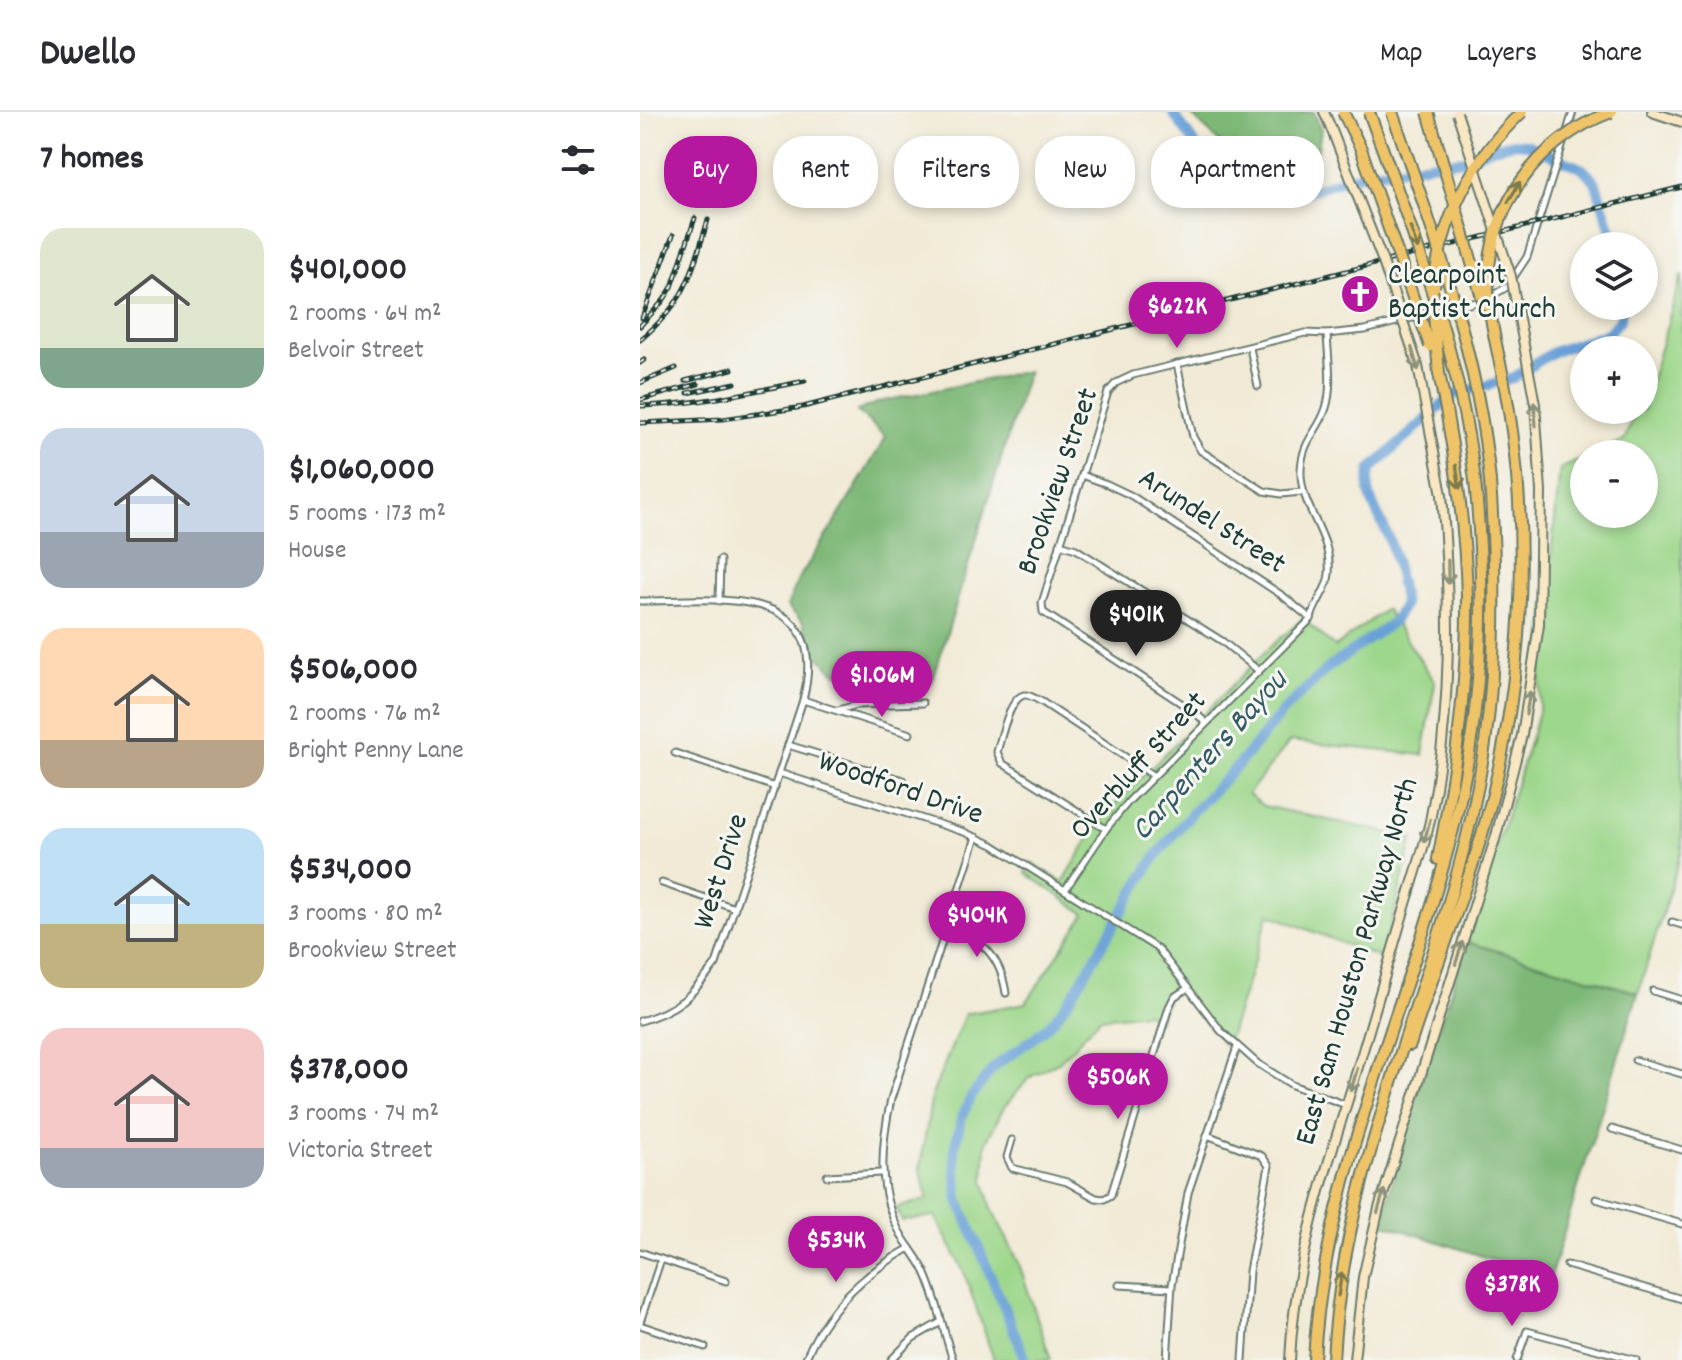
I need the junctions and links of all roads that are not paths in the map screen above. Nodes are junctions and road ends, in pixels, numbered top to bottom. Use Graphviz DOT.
graph roads {
  1 [pos="1324,112"];
  2 [pos="1343,112"];
  3 [pos="1369,112"];
  4 [pos="1392,112"];
  5 [pos="1428,112"];
  6 [pos="1522,112"];
  7 [pos="1573,112"];
  8 [pos="1611,112"];
  9 [pos="1652,112"];
  10 [pos="1457,113"];
  11 [pos="1682,122"];
  12 [pos="1327,334"];
  13 [pos="1250,348"];
  14 [pos="1497,349"];
  15 [pos="1177,364"];
  16 [pos="1439,373"];
  17 [pos="1258,386"];
  18 [pos="1082,475"];
  19 [pos="1302,492"];
  20 [pos="1060,544"];
  21 [pos="720,560"];
  22 [pos="640,601"];
  23 [pos="719,601"];
  24 [pos="1311,619"];
  25 [pos="1259,671"];
  26 [pos="803,700"];
  27 [pos="923,703"];
  28 [pos="837,710"];
  29 [pos="1206,723"];
  30 [pos="910,734"];
  31 [pos="788,745"];
  32 [pos="675,753"];
  33 [pos="779,773"];
  34 [pos="1154,776"];
  35 [pos="903,780"];
  36 [pos="775,787"];
  37 [pos="1106,829"];
  38 [pos="976,837"];
  39 [pos="662,883"];
  40 [pos="1065,890"];
  41 [pos="735,908"];
  42 [pos="1672,922"];
  43 [pos="948,925"];
  44 [pos="1682,925"];
  45 [pos="1423,932"];
  46 [pos="1188,988"];
  47 [pos="1653,991"];
  48 [pos="1006,993"];
  49 [pos="1682,1000"];
  50 [pos="640,1021"];
  51 [pos="1237,1047"];
  52 [pos="1635,1060"];
  53 [pos="1682,1074"];
  54 [pos="1347,1105"];
  55 [pos="1612,1129"];
  56 [pos="1207,1135"];
  57 [pos="1012,1140"];
  58 [pos="1682,1150"];
  59 [pos="881,1173"];
  60 [pos="827,1176"];
  61 [pos="1596,1199"];
  62 [pos="1356,1210"];
  63 [pos="1682,1224"];
  64 [pos="910,1248"];
  65 [pos="640,1252"];
  66 [pos="661,1259"];
  67 [pos="1567,1265"];
  68 [pos="726,1281"];
  69 [pos="1119,1285"];
  70 [pos="1171,1288"];
  71 [pos="1682,1299"];
  72 [pos="941,1322"];
  73 [pos="640,1323"];
  74 [pos="705,1347"];
  75 [pos="805,1360"];
  76 [pos="891,1360"];
  77 [pos="953,1360"];
  78 [pos="1167,1360"];
  79 [pos="1243,1360"];
  80 [pos="1290,1360"];
  81 [pos="1311,1360"];
  82 [pos="1333,1360"];
  83 [pos="1354,1360"];
  84 [pos="1517,1360"];
  85 [pos="1636,1360"];
  1 -- 54 [label="main road, East Sam Houston Parkway North, one-way, bridge"];
  2 -- 16 [label="highway, bridge"];
  3 -- 45 [label="highway, East Sam Houston Parkway North, one-way, bridge"];
  4 -- 62 [label="highway, bridge"];
  5 -- 14 [label="highway, bridge"];
  6 -- 16 [label="highway, bridge"];
  7 -- 12 [label="street, Brookview Street"];
  14 -- 8 [label="highway, one-way, bridge"];
  9 -- 11 [label="main road"];
  83 -- 10 [label="main road, one-way, bridge"];
  12 -- 13 [label="street, Brookview Street"];
  12 -- 19 [label="street, Overbluff Street"];
  13 -- 15 [label="street, Brookview Street"];
  13 -- 17 [label="street"];
  14 -- 62 [label="highway"];
  15 -- 18 [label="street, Brookview Street"];
  15 -- 19 [label="street"];
  16 -- 45 [label="highway, one-way"];
  18 -- 20 [label="street, Brookview Street"];
  18 -- 24 [label="street, Arundel Street"];
  19 -- 24 [label="street, Overbluff Street"];
  20 -- 25 [label="street"];
  20 -- 29 [label="street, Brookview Street"];
  21 -- 23 [label="street"];
  22 -- 23 [label="street, West Drive"];
  23 -- 26 [label="street, West Drive"];
  24 -- 25 [label="street, Overbluff Street"];
  25 -- 29 [label="street, Overbluff Street"];
  26 -- 28 [label="street"];
  26 -- 31 [label="street, West Drive"];
  27 -- 28 [label="street"];
  28 -- 30 [label="street"];
  29 -- 34 [label="street, Overbluff Street"];
  31 -- 33 [label="street, West Drive"];
  31 -- 35 [label="street"];
  32 -- 36 [label="street"];
  33 -- 36 [label="street, West Drive"];
  33 -- 38 [label="street, Woodford Drive"];
  34 -- 37 [label="street, Overbluff Street"];
  34 -- 37 [label="street"];
  36 -- 41 [label="street, West Drive"];
  37 -- 40 [label="street, Overbluff Street"];
  38 -- 40 [label="street, Woodford Drive"];
  38 -- 43 [label="street"];
  39 -- 41 [label="street"];
  40 -- 46 [label="street, Woodford Drive"];
  41 -- 50 [label="street, West Drive"];
  42 -- 44 [label="street"];
  43 -- 48 [label="street"];
  43 -- 59 [label="street"];
  45 -- 81 [label="highway, East Sam Houston Parkway North"];
  46 -- 51 [label="street, Woodford Drive"];
  46 -- 57 [label="street"];
  47 -- 49 [label="street"];
  51 -- 54 [label="street, Woodford Drive"];
  51 -- 56 [label="street"];
  52 -- 53 [label="street"];
  54 -- 80 [label="main road, East Sam Houston Parkway North"];
  55 -- 58 [label="street"];
  56 -- 70 [label="street"];
  56 -- 79 [label="street"];
  59 -- 60 [label="street"];
  59 -- 64 [label="street"];
  61 -- 63 [label="street"];
  82 -- 62 [label="highway, one-way"];
  64 -- 72 [label="street"];
  64 -- 75 [label="street"];
  65 -- 66 [label="street"];
  66 -- 68 [label="street"];
  66 -- 73 [label="street"];
  67 -- 71 [label="street"];
  69 -- 70 [label="street"];
  70 -- 78 [label="street"];
  72 -- 76 [label="street"];
  72 -- 77 [label="street"];
  73 -- 74 [label="street"];
  84 -- 85 [label="street"];
}
